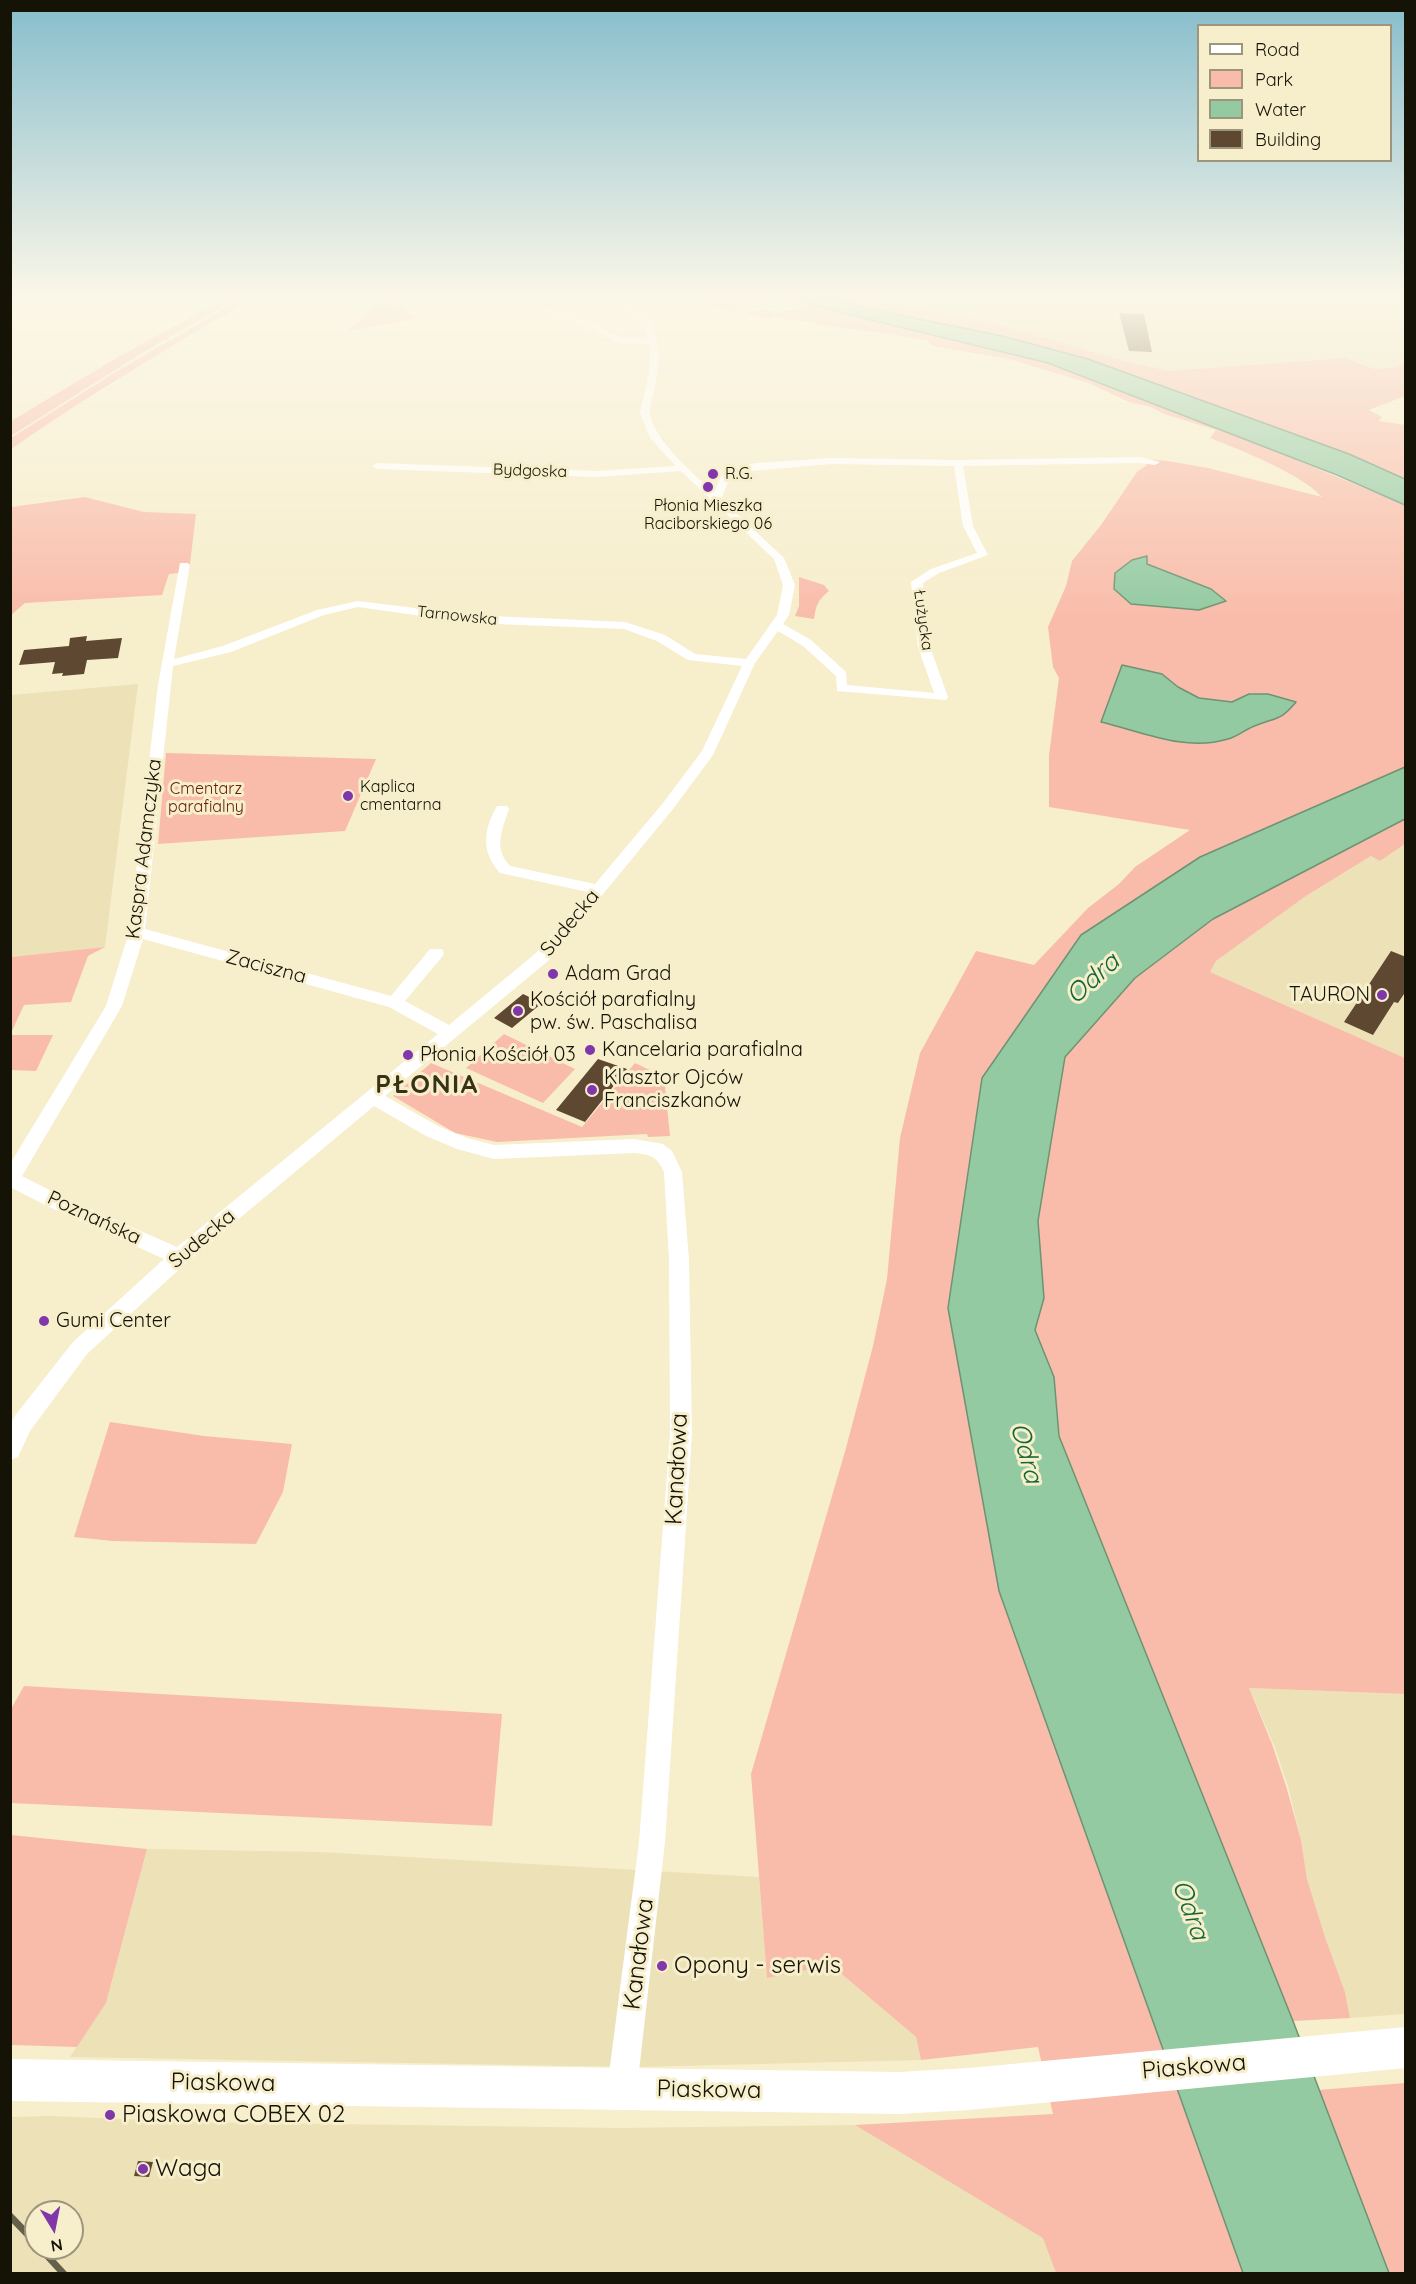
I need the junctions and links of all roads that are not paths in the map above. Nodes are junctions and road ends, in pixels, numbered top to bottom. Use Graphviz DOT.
graph roads {
  1 [pos="647,404"];
  2 [pos="1155,462"];
  3 [pos="958,463"];
  4 [pos="376,466"];
  5 [pos="683,468"];
  6 [pos="716,500"];
  7 [pos="184,565"];
  8 [pos="777,625"];
  9 [pos="749,663"];
  10 [pos="168,664"];
  11 [pos="502,808"];
  12 [pos="598,889"];
  13 [pos="137,932"];
  14 [pos="436,954"];
  15 [pos="395,1003"];
  16 [pos="450,1033"];
  17 [pos="374,1098"];
  18 [pos="11,1178"];
  19 [pos="179,1257"];
  20 [pos="10,1450"];
  21 [pos="1406,2047"];
  22 [pos="10,2080"];
  23 [pos="622,2089"];
  1 -- 5 [label="street, Sudecka"];
  2 -- 3 [label="street"];
  3 -- 6 [label="street"];
  3 -- 8 [label="street, Łużycka"];
  4 -- 5 [label="street, Bydgoska"];
  5 -- 6 [label="street, Sudecka"];
  6 -- 8 [label="street, Sudecka"];
  7 -- 10 [label="street, Kaspra Adamczyka"];
  8 -- 9 [label="street, Sudecka"];
  9 -- 10 [label="street, Tarnowska"];
  9 -- 12 [label="street, Sudecka"];
  10 -- 13 [label="street, Kaspra Adamczyka"];
  11 -- 12 [label="street"];
  12 -- 16 [label="street, Sudecka"];
  13 -- 15 [label="street, Zaciszna"];
  13 -- 18 [label="street, Kaspra Adamczyka"];
  14 -- 15 [label="street"];
  15 -- 16 [label="street, Zaciszna"];
  16 -- 17 [label="street, Sudecka"];
  17 -- 19 [label="street, Sudecka"];
  17 -- 23 [label="street, Kanałowa"];
  18 -- 19 [label="street, Poznańska"];
  19 -- 20 [label="street, Sudecka"];
  21 -- 23 [label="main road, Piaskowa"];
  22 -- 23 [label="main road, Piaskowa"];
}
